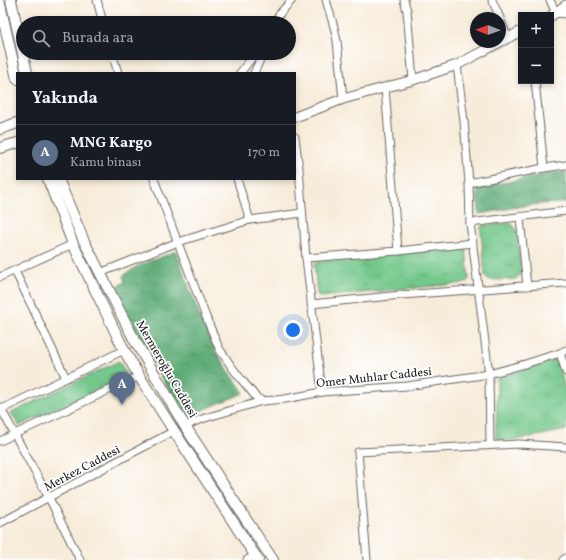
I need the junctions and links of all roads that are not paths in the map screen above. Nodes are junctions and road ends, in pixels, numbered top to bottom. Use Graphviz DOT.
graph roads {
  1 [pos="11,0"];
  2 [pos="97,0"];
  3 [pos="292,0"];
  4 [pos="326,0"];
  5 [pos="404,0"];
  6 [pos="492,0"];
  7 [pos="550,0"];
  8 [pos="0,5"];
  9 [pos="566,5"];
  10 [pos="497,12"];
  11 [pos="553,12"];
  12 [pos="554,13"];
  13 [pos="554,14"];
  14 [pos="566,14"];
  15 [pos="101,16"];
  16 [pos="278,16"];
  17 [pos="16,23"];
  18 [pos="506,33"];
  19 [pos="518,33"];
  20 [pos="508,38"];
  21 [pos="24,60"];
  22 [pos="114,60"];
  23 [pos="250,60"];
  24 [pos="260,60"];
  25 [pos="457,65"];
  26 [pos="27,72"];
  27 [pos="118,72"];
  28 [pos="241,72"];
  29 [pos="254,72"];
  30 [pos="16,75"];
  31 [pos="413,80"];
  32 [pos="535,84"];
  33 [pos="384,88"];
  34 [pos="342,99"];
  35 [pos="296,117"];
  36 [pos="16,123"];
  37 [pos="0,129"];
  38 [pos="16,143"];
  39 [pos="296,145"];
  40 [pos="0,148"];
  41 [pos="566,166"];
  42 [pos="544,168"];
  43 [pos="48,180"];
  44 [pos="58,180"];
  45 [pos="154,180"];
  46 [pos="237,180"];
  47 [pos="469,183"];
  48 [pos="566,211"];
  49 [pos="302,213"];
  50 [pos="520,218"];
  51 [pos="250,220"];
  52 [pos="470,223"];
  53 [pos="178,242"];
  54 [pos="473,243"];
  55 [pos="73,244"];
  56 [pos="398,251"];
  57 [pos="306,258"];
  58 [pos="15,271"];
  59 [pos="100,273"];
  60 [pos="0,277"];
  61 [pos="566,283"];
  62 [pos="526,286"];
  63 [pos="478,289"];
  64 [pos="311,304"];
  65 [pos="124,350"];
  66 [pos="563,352"];
  67 [pos="566,372"];
  68 [pos="489,374"];
  69 [pos="139,376"];
  70 [pos="66,378"];
  71 [pos="322,392"];
  72 [pos="262,401"];
  73 [pos="0,409"];
  74 [pos="186,427"];
  75 [pos="174,431"];
  76 [pos="14,434"];
  77 [pos="0,441"];
  78 [pos="490,446"];
  79 [pos="566,447"];
  80 [pos="49,498"];
  81 [pos="0,523"];
  82 [pos="566,558"];
  83 [pos="254,559"];
  84 [pos="80,560"];
  85 [pos="274,560"];
  86 [pos="366,560"];
  87 [pos="563,560"];
  1 -- 17 [label="main road"];
  2 -- 15 [label="street"];
  3 -- 16 [label="street"];
  4 -- 34 [label="street"];
  5 -- 31 [label="street"];
  6 -- 10 [label="street"];
  7 -- 11 [label="street"];
  8 -- 30 [label="main road"];
  9 -- 12 [label="street"];
  13 -- 14 [label="street"];
  18 -- 20 [label="street"];
  19 -- 20 [label="street"];
  20 -- 25 [label="street"];
  21 -- 26 [label="main road"];
  22 -- 27 [label="street"];
  23 -- 28 [label="street"];
  24 -- 29 [label="street"];
  25 -- 31 [label="street"];
  25 -- 47 [label="street"];
  31 -- 33 [label="street"];
  32 -- 42 [label="street"];
  33 -- 34 [label="street"];
  33 -- 56 [label="street"];
  34 -- 35 [label="street"];
  36 -- 37 [label="main road"];
  38 -- 40 [label="main road"];
  39 -- 49 [label="street"];
  41 -- 42 [label="street"];
  42 -- 47 [label="street"];
  43 -- 55 [label="main road"];
  44 -- 59 [label="main road, Mermeroğlu Caddesi"];
  45 -- 53 [label="street"];
  46 -- 51 [label="street"];
  47 -- 52 [label="street"];
  48 -- 50 [label="street"];
  49 -- 51 [label="street"];
  49 -- 57 [label="street"];
  50 -- 52 [label="street"];
  50 -- 62 [label="street"];
  51 -- 53 [label="street"];
  52 -- 54 [label="street"];
  53 -- 59 [label="street"];
  53 -- 72 [label="street"];
  54 -- 56 [label="street"];
  54 -- 63 [label="street"];
  55 -- 58 [label="street"];
  55 -- 65 [label="main road"];
  56 -- 57 [label="street"];
  57 -- 64 [label="street"];
  58 -- 60 [label="street"];
  58 -- 70 [label="street"];
  59 -- 74 [label="main road, Mermeroğlu Caddesi"];
  61 -- 62 [label="street"];
  62 -- 63 [label="street"];
  63 -- 64 [label="street"];
  63 -- 68 [label="street"];
  64 -- 71 [label="street"];
  65 -- 69 [label="main road"];
  65 -- 70 [label="street"];
  66 -- 67 [label="street"];
  66 -- 68 [label="street, Omer Muhlar Caddesi"];
  68 -- 71 [label="street, Omer Muhlar Caddesi"];
  68 -- 78 [label="street"];
  69 -- 75 [label="main road"];
  69 -- 76 [label="street"];
  70 -- 73 [label="street"];
  71 -- 72 [label="street, Omer Muhlar Caddesi"];
  72 -- 74 [label="street, Omer Muhlar Caddesi"];
  73 -- 76 [label="street"];
  74 -- 85 [label="main road, Mermeroğlu Caddesi"];
  75 -- 80 [label="street, Merkez Caddesi"];
  75 -- 83 [label="main road"];
  76 -- 77 [label="street"];
  76 -- 80 [label="street"];
  78 -- 79 [label="street"];
  78 -- 86 [label="street"];
  80 -- 81 [label="street, Merkez Caddesi"];
  80 -- 84 [label="street"];
  82 -- 87 [label="street"];
}
